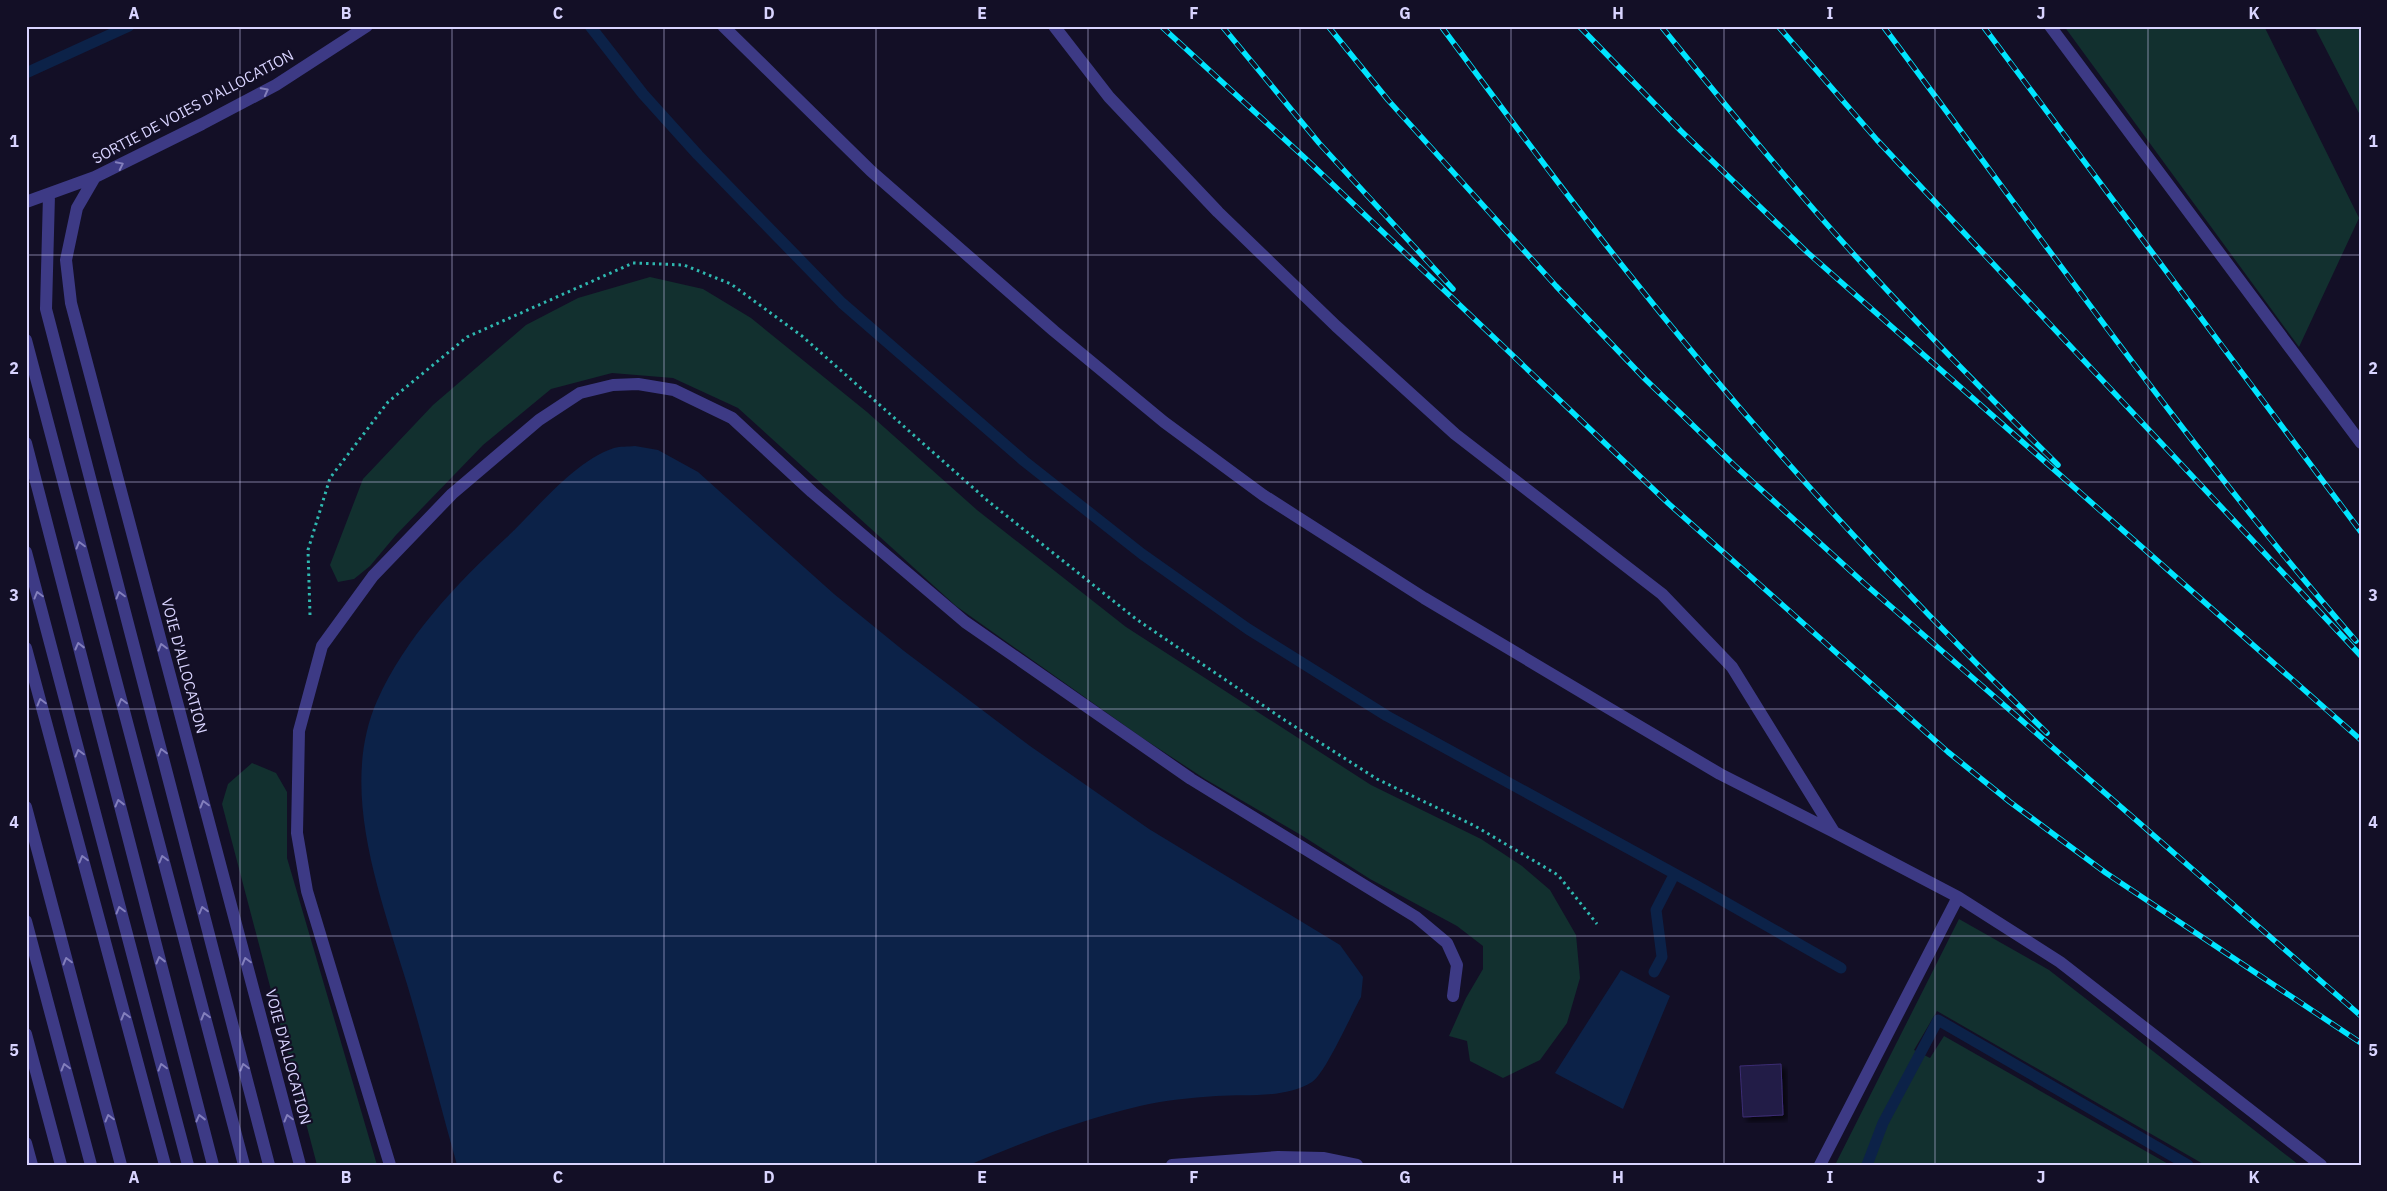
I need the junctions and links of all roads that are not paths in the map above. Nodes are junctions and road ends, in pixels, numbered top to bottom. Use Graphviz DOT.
graph roads {
  1 [pos="367,26"];
  2 [pos="723,26"];
  3 [pos="1054,26"];
  4 [pos="2050,26"];
  5 [pos="95,177"];
  6 [pos="49,195"];
  7 [pos="26,202"];
  8 [pos="26,340"];
  9 [pos="26,443"];
  10 [pos="2361,443"];
  11 [pos="26,552"];
  12 [pos="26,648"];
  13 [pos="26,807"];
  14 [pos="1834,832"];
  15 [pos="1958,897"];
  16 [pos="26,921"];
  17 [pos="1453,996"];
  18 [pos="26,1034"];
  19 [pos="26,1143"];
  20 [pos="32,1165"];
  21 [pos="61,1165"];
  22 [pos="91,1165"];
  23 [pos="121,1165"];
  24 [pos="165,1165"];
  25 [pos="188,1165"];
  26 [pos="213,1165"];
  27 [pos="244,1165"];
  28 [pos="269,1165"];
  29 [pos="300,1165"];
  30 [pos="390,1165"];
  31 [pos="1172,1165"];
  32 [pos="1357,1165"];
  33 [pos="1820,1165"];
  34 [pos="2321,1165"];
  5 -- 1 [label="lane, SORTIE DE VOIES D'ALLOCATION, one-way"];
  2 -- 14 [label="lane"];
  3 -- 14 [label="lane"];
  4 -- 10 [label="lane"];
  5 -- 6 [label="lane, SORTIE DE VOIES D'ALLOCATION"];
  29 -- 5 [label="lane, VOIE D'ALLOCATION, one-way"];
  6 -- 7 [label="lane, SORTIE DE VOIES D'ALLOCATION"];
  28 -- 6 [label="lane, one-way"];
  27 -- 8 [label="lane, one-way"];
  26 -- 9 [label="lane, one-way"];
  25 -- 11 [label="lane, one-way"];
  24 -- 12 [label="lane, one-way"];
  23 -- 13 [label="lane, one-way"];
  14 -- 15 [label="lane"];
  15 -- 33 [label="lane"];
  15 -- 34 [label="lane"];
  22 -- 16 [label="lane, one-way"];
  17 -- 30 [label="lane"];
  18 -- 21 [label="lane"];
  19 -- 20 [label="lane"];
  31 -- 32 [label="lane"];
}
